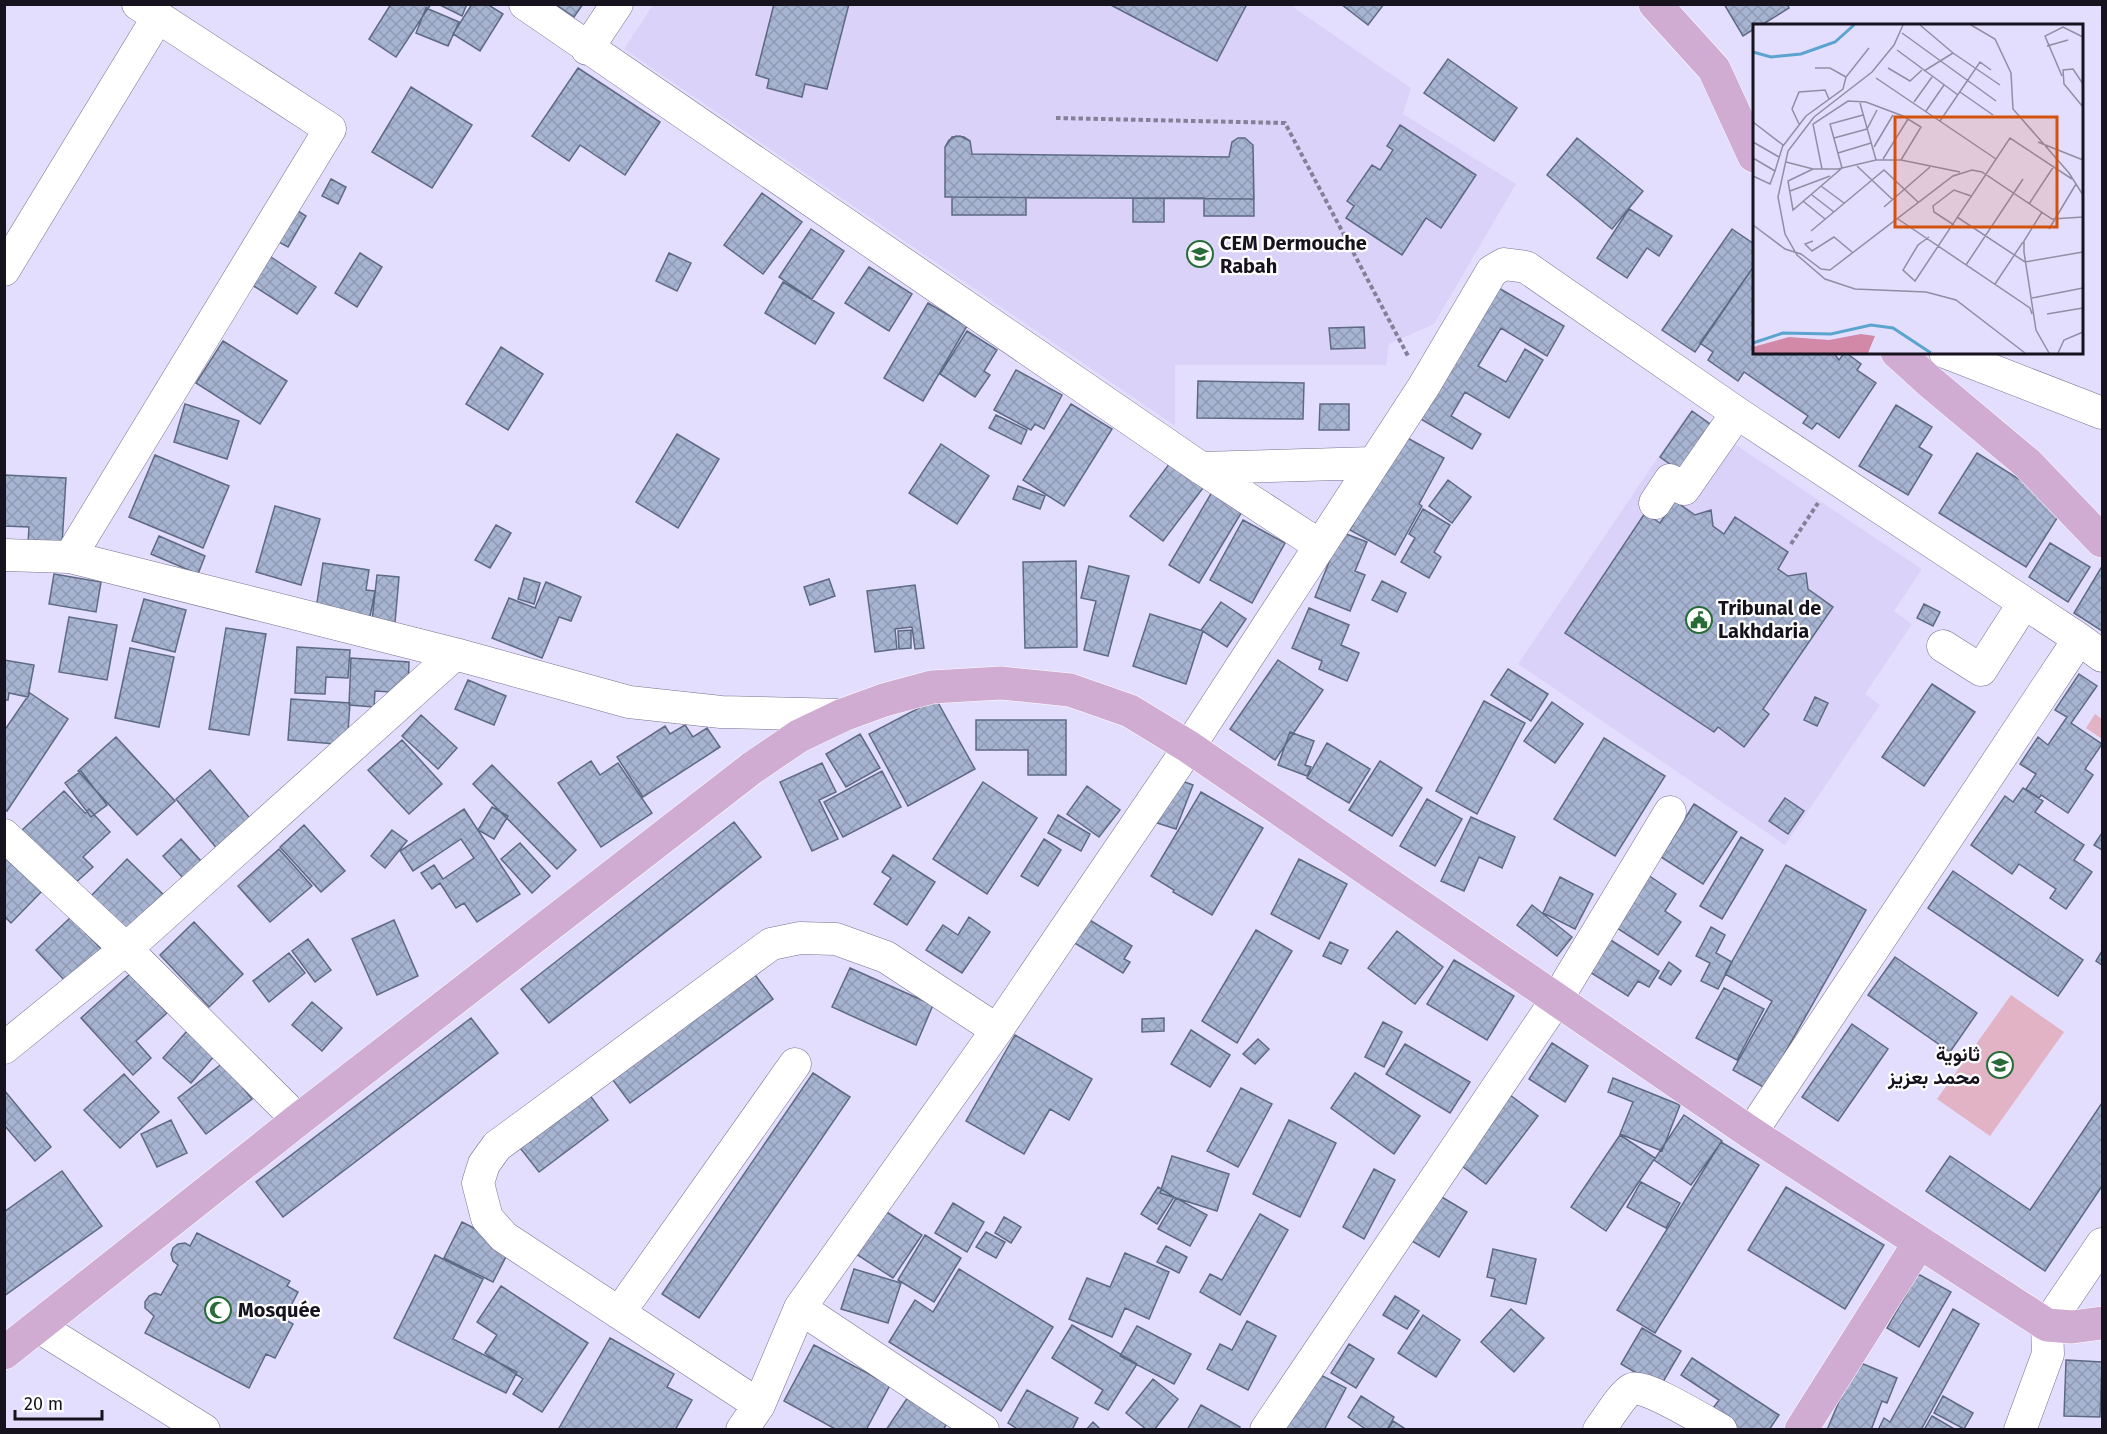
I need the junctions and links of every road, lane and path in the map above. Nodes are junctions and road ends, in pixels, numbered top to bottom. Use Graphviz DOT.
graph roads {
  1 [pos="525,4"];
  2 [pos="617,4"];
  3 [pos="1655,4"];
  4 [pos="148,11"];
  5 [pos="587,49"];
  6 [pos="1056,118"];
  7 [pos="1753,152"];
  8 [pos="4,270"];
  9 [pos="1899,354"];
  10 [pos="1950,354"];
  11 [pos="1424,386"];
  12 [pos="1737,413"];
  13 [pos="2103,413"];
  14 [pos="1373,463"];
  15 [pos="1201,468"];
  16 [pos="1836,478"];
  17 [pos="1655,503"];
  18 [pos="2103,542"];
  19 [pos="1791,544"];
  20 [pos="1319,545"];
  21 [pos="4,555"];
  22 [pos="70,557"];
  23 [pos="2024,603"];
  24 [pos="1943,646"];
  25 [pos="2091,648"];
  26 [pos="455,654"];
  27 [pos="843,715"];
  28 [pos="1189,747"];
  29 [pos="1670,812"];
  30 [pos="4,835"];
  31 [pos="126,949"];
  32 [pos="1557,999"];
  33 [pos="998,1030"];
  34 [pos="4,1048"];
  35 [pos="795,1064"];
  36 [pos="298,1120"];
  37 [pos="1751,1132"];
  38 [pos="1919,1243"];
  39 [pos="2103,1244"];
  40 [pos="800,1308"];
  41 [pos="619,1313"];
  42 [pos="2103,1323"];
  43 [pos="2047,1325"];
  44 [pos="39,1328"];
  45 [pos="4,1353"];
  46 [pos="751,1417"];
  47 [pos="204,1430"];
  48 [pos="983,1430"];
  49 [pos="1266,1430"];
  50 [pos="1599,1430"];
  51 [pos="1720,1430"];
  52 [pos="1801,1430"];
  53 [pos="2020,1430"];
  1 -- 5 [label="street"];
  2 -- 5 [label="street"];
  3 -- 7 [label="main road"];
  4 -- 8 [label="street"];
  4 -- 22 [label="street"];
  5 -- 15 [label="street"];
  6 -- 11 [label="path"];
  9 -- 18 [label="main road"];
  10 -- 13 [label="street"];
  11 -- 12 [label="street"];
  11 -- 14 [label="street"];
  12 -- 16 [label="street"];
  12 -- 17 [label="street"];
  14 -- 15 [label="street"];
  14 -- 20 [label="street"];
  15 -- 20 [label="street"];
  16 -- 19 [label="path"];
  16 -- 23 [label="street"];
  20 -- 28 [label="street"];
  21 -- 22 [label="street"];
  22 -- 26 [label="street"];
  23 -- 24 [label="street"];
  23 -- 25 [label="street"];
  25 -- 37 [label="street"];
  26 -- 27 [label="street"];
  26 -- 31 [label="street"];
  27 -- 28 [label="main road"];
  27 -- 36 [label="main road"];
  28 -- 32 [label="main road"];
  28 -- 33 [label="street"];
  29 -- 32 [label="street"];
  30 -- 31 [label="street"];
  31 -- 34 [label="street"];
  31 -- 36 [label="street"];
  32 -- 37 [label="main road"];
  32 -- 49 [label="street"];
  33 -- 40 [label="street"];
  33 -- 41 [label="street"];
  35 -- 41 [label="street"];
  36 -- 44 [label="main road"];
  37 -- 38 [label="main road"];
  38 -- 43 [label="main road"];
  38 -- 52 [label="main road"];
  39 -- 43 [label="street"];
  40 -- 46 [label="street"];
  40 -- 48 [label="street"];
  41 -- 46 [label="street"];
  42 -- 43 [label="main road"];
  43 -- 53 [label="street"];
  44 -- 45 [label="main road"];
  44 -- 47 [label="street"];
  50 -- 51 [label="street"];
}
